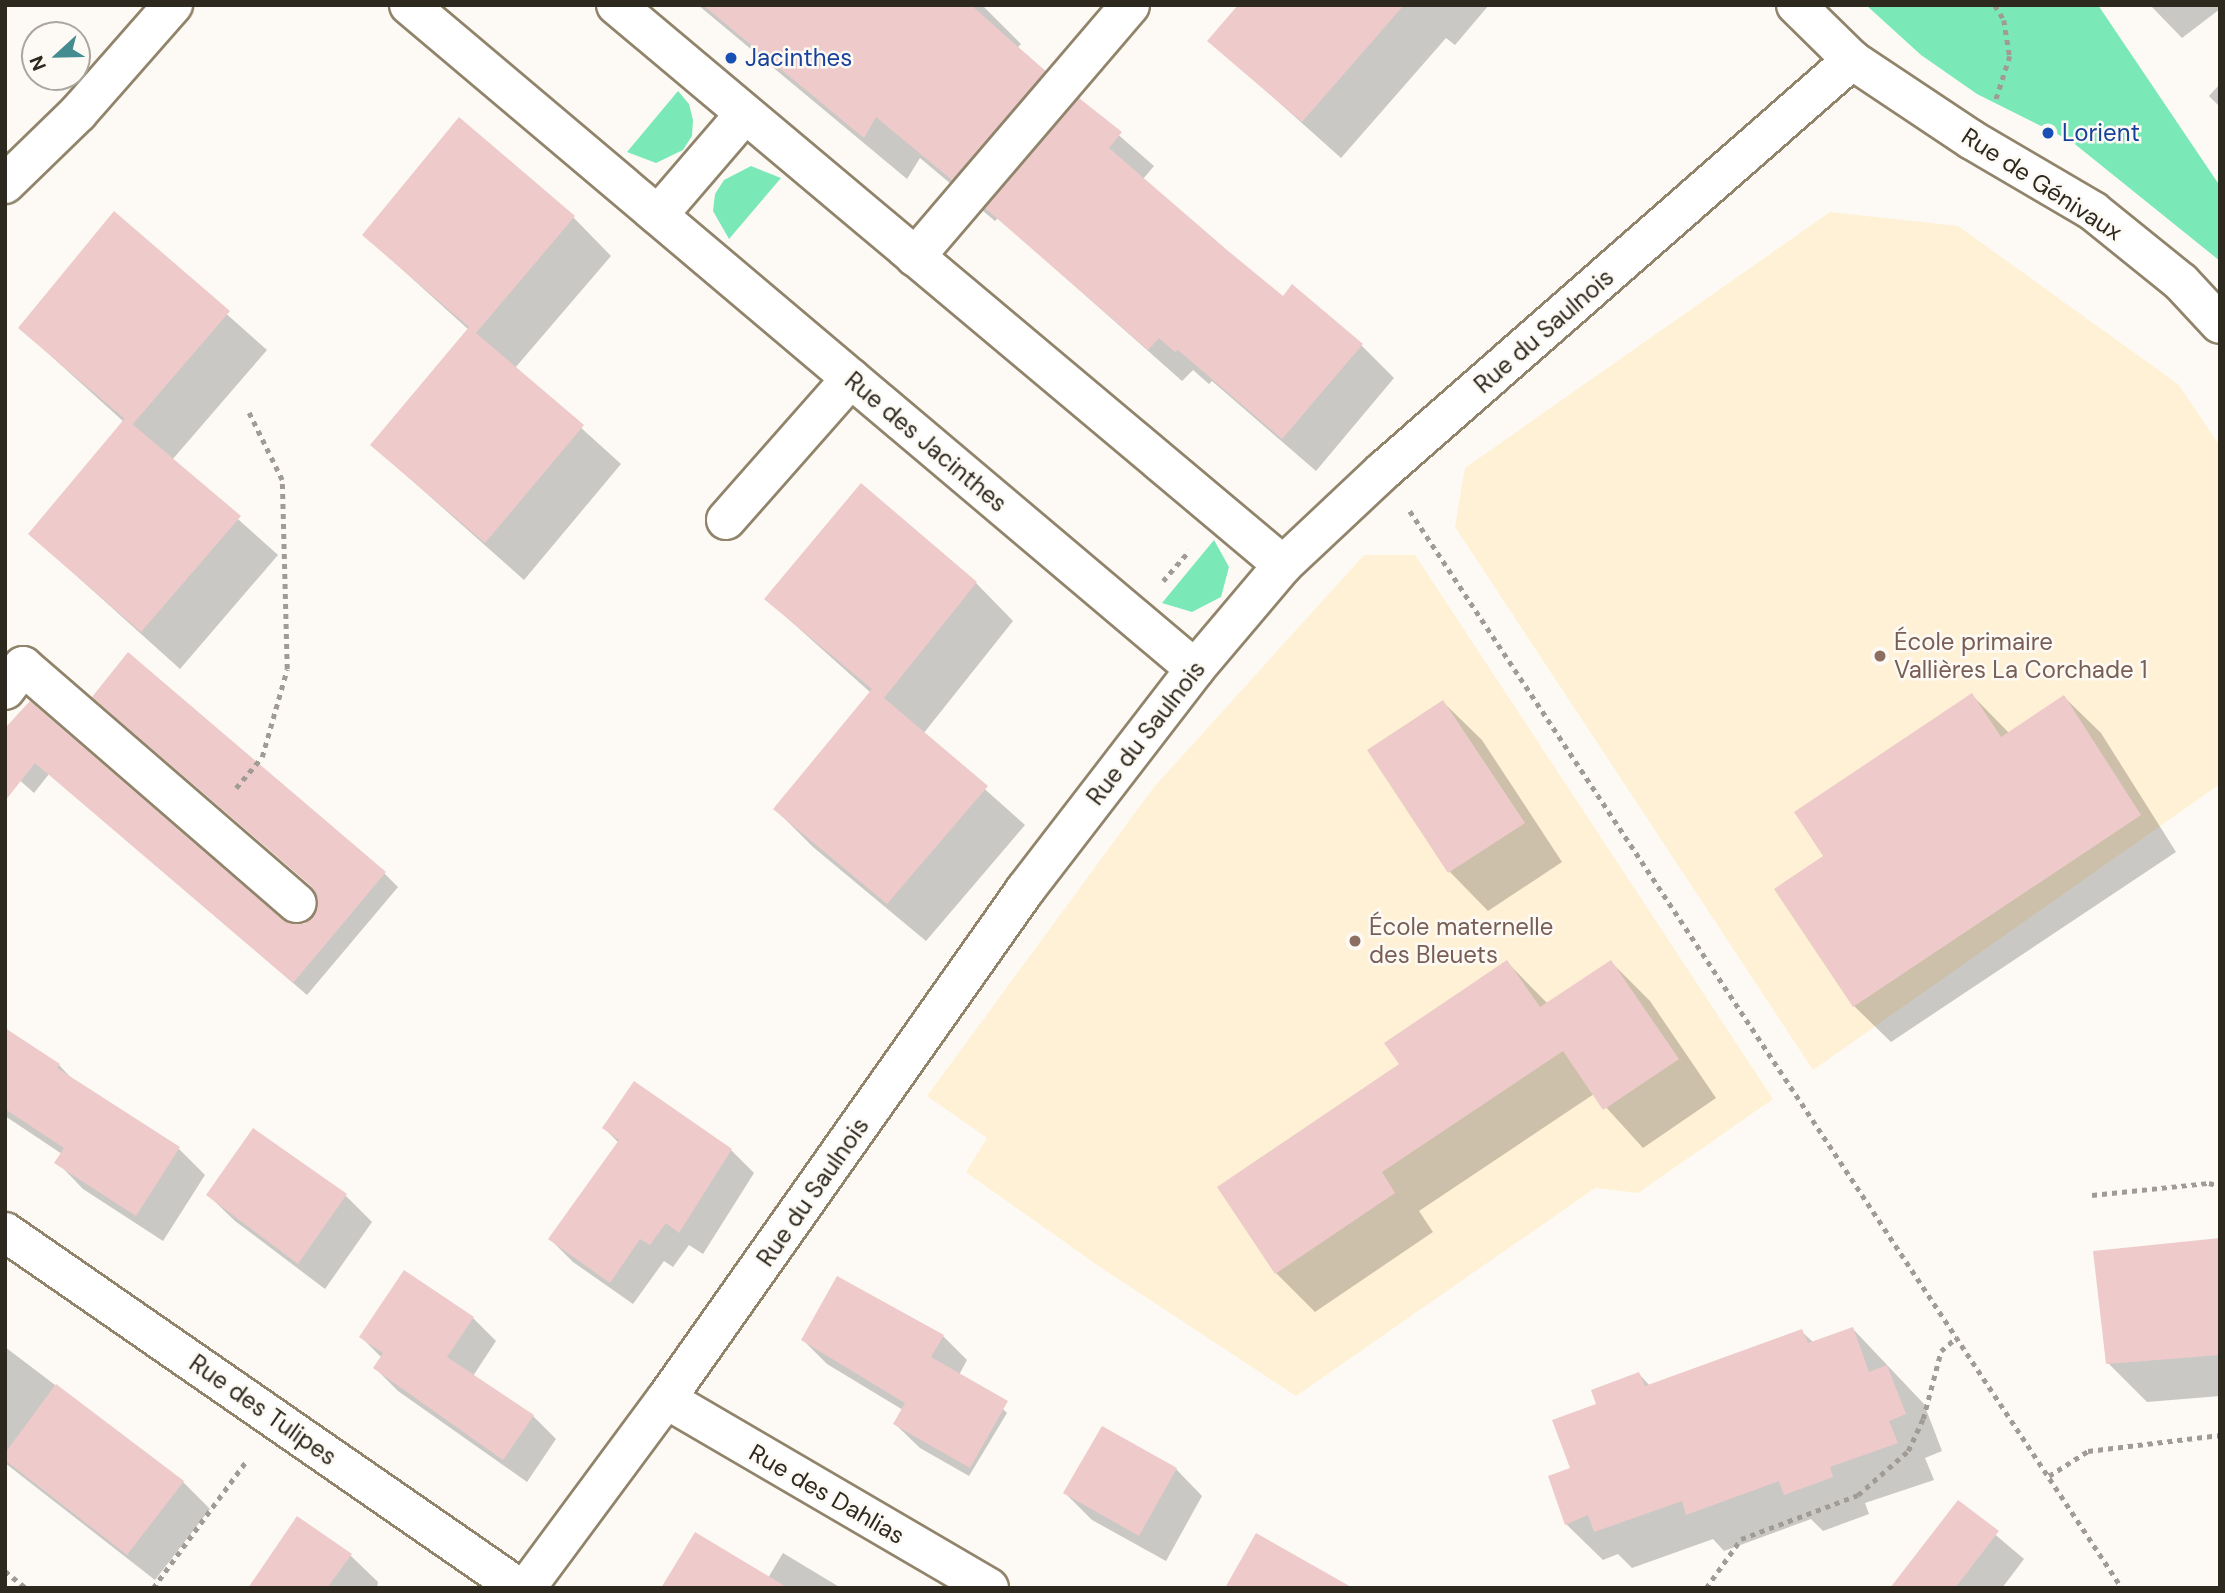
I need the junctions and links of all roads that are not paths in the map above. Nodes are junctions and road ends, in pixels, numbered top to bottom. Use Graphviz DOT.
graph roads {
  1 [pos="173,5"];
  2 [pos="409,5"];
  3 [pos="616,5"];
  4 [pos="1130,5"];
  5 [pos="1796,5"];
  6 [pos="1852,60"];
  7 [pos="745,114"];
  8 [pos="5,184"];
  9 [pos="658,215"];
  10 [pos="915,257"];
  11 [pos="2220,324"];
  12 [pos="850,378"];
  13 [pos="726,520"];
  14 [pos="1283,565"];
  15 [pos="1195,669"];
  16 [pos="5,690"];
  17 [pos="297,903"];
  18 [pos="5,1232"];
  19 [pos="666,1399"];
  20 [pos="519,1588"];
  21 [pos="526,1588"];
  22 [pos="989,1588"];
  1 -- 8 [label="street"];
  2 -- 9 [label="street, Rue des Jacinthes"];
  3 -- 7 [label="street"];
  4 -- 10 [label="street"];
  5 -- 6 [label="street"];
  6 -- 11 [label="street, Rue de Génivaux"];
  6 -- 14 [label="street, Rue du Saulnois"];
  7 -- 9 [label="street"];
  7 -- 10 [label="street"];
  9 -- 12 [label="street, Rue des Jacinthes"];
  10 -- 14 [label="street"];
  12 -- 13 [label="street"];
  12 -- 15 [label="street, Rue des Jacinthes"];
  14 -- 15 [label="street, Rue du Saulnois"];
  15 -- 19 [label="street, Rue du Saulnois"];
  16 -- 17 [label="street"];
  18 -- 20 [label="street, Rue des Tulipes"];
  19 -- 21 [label="street, Rue du Saulnois"];
  19 -- 22 [label="street, Rue des Dahlias"];
}
